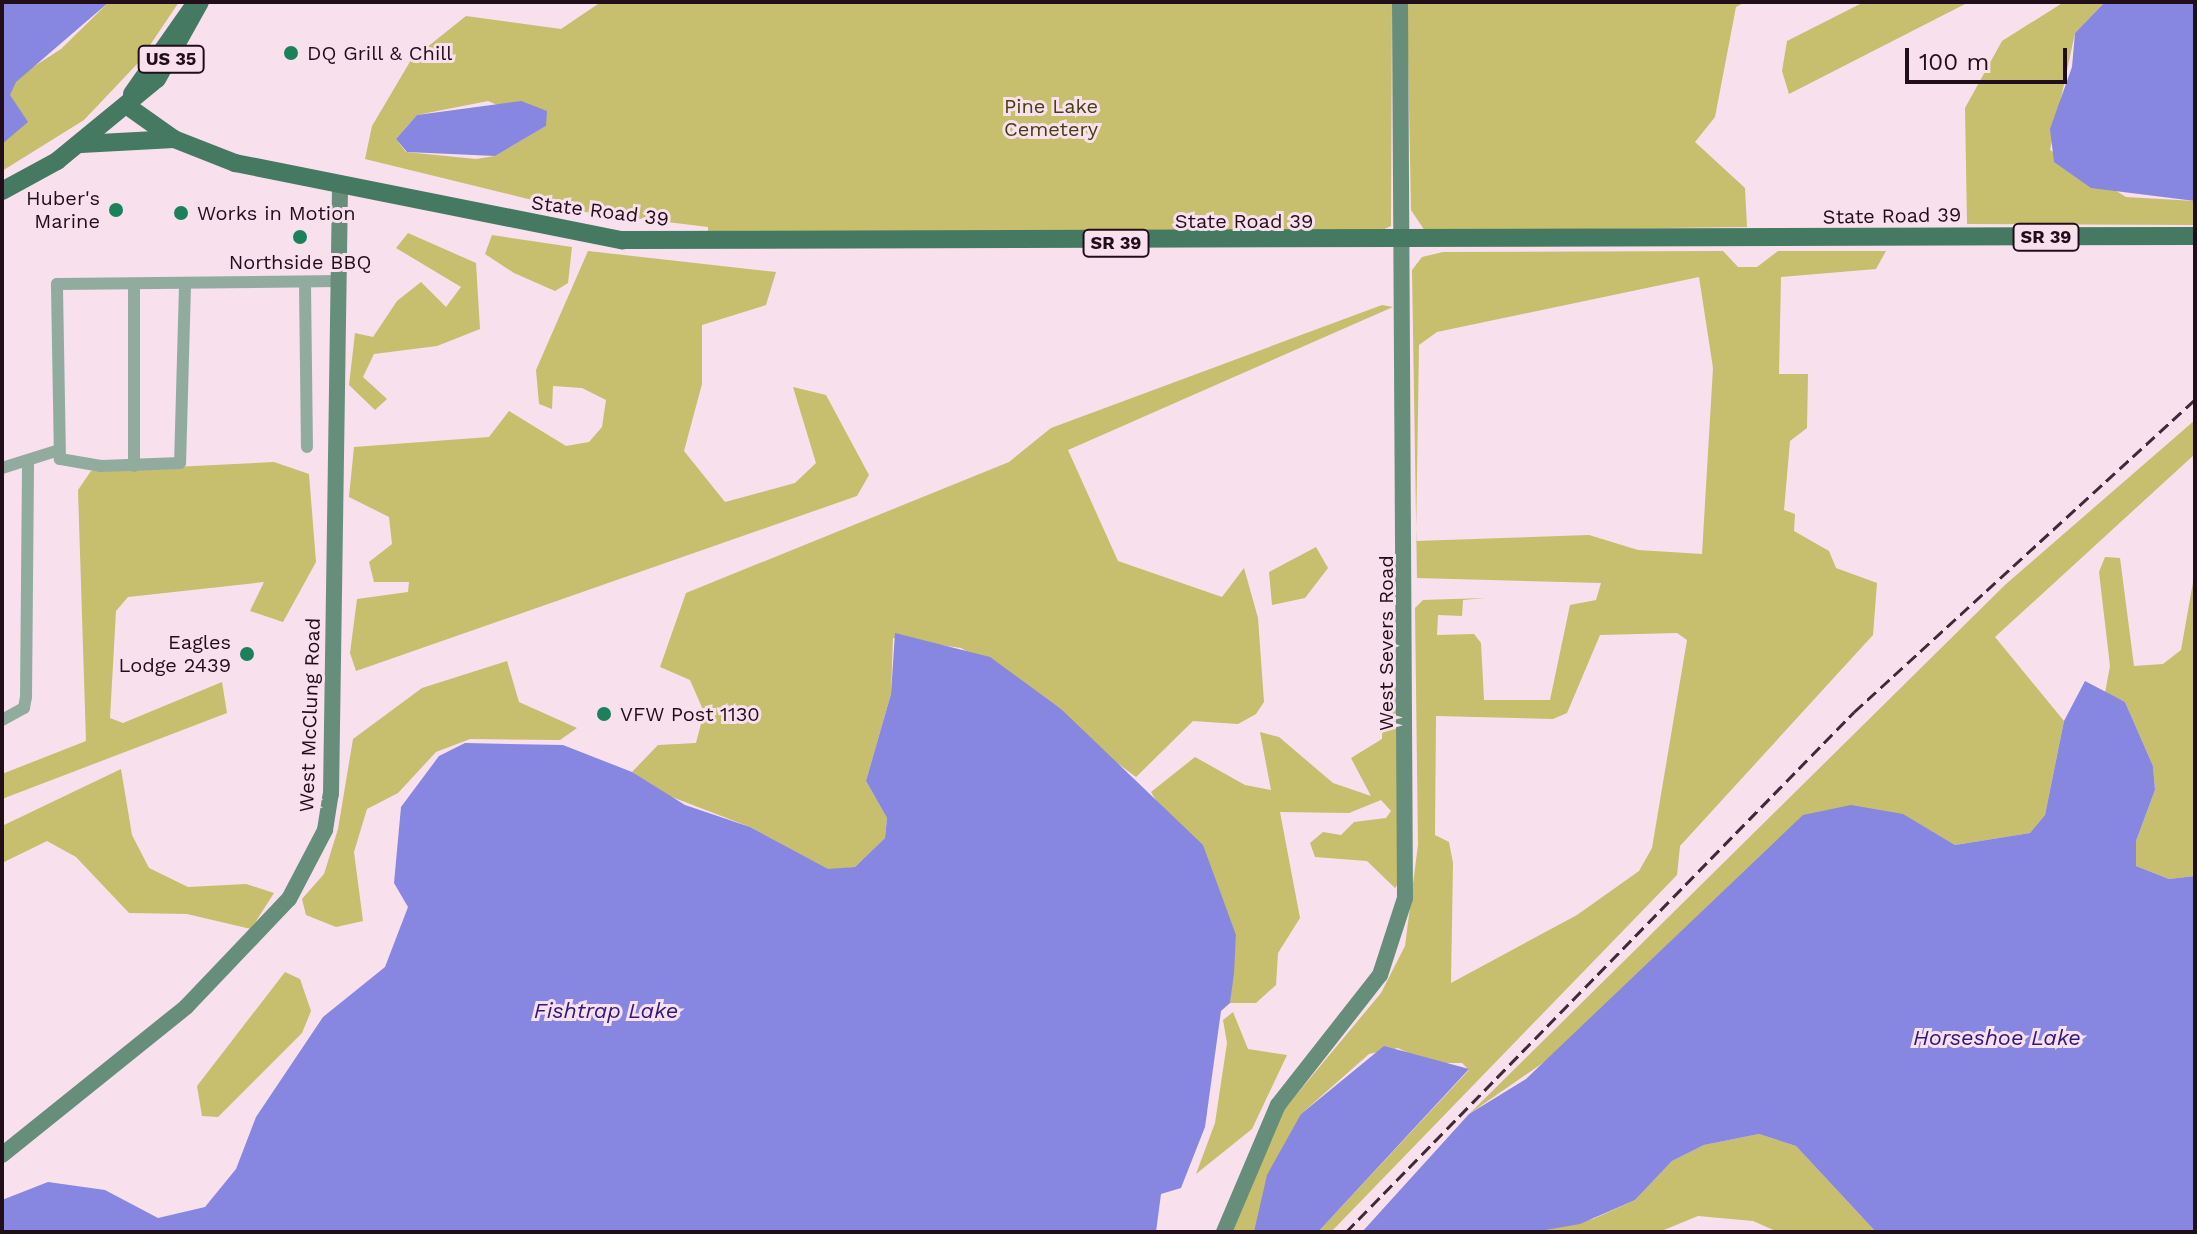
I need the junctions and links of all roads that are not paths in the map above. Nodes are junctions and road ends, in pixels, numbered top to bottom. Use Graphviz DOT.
graph roads {
  1 [pos="199,2"];
  2 [pos="1400,2"];
  3 [pos="126,105"];
  4 [pos="174,139"];
  5 [pos="80,144"];
  6 [pos="340,185"];
  7 [pos="2,191"];
  8 [pos="2195,236"];
  9 [pos="1404,242"];
  10 [pos="340,281"];
  11 [pos="134,285"];
  12 [pos="185,286"];
  13 [pos="305,286"];
  14 [pos="307,447"];
  15 [pos="56,451"];
  16 [pos="28,460"];
  17 [pos="134,466"];
  18 [pos="2,468"];
  19 [pos="2,720"];
  20 [pos="2,1155"];
  21 [pos="1224,1232"];
  1 -- 3 [label="main road, US 35"];
  2 -- 9 [label="street, West Severs Road"];
  3 -- 4 [label="main road, State Road 39 / SR 39"];
  3 -- 5 [label="main road, US 35"];
  4 -- 5 [label="main road"];
  4 -- 6 [label="main road, State Road 39 / SR 39"];
  5 -- 7 [label="main road, US 35"];
  6 -- 9 [label="main road, State Road 39 / SR 39"];
  6 -- 10 [label="street, West McClung Road"];
  8 -- 9 [label="main road, State Road 39 / SR 39"];
  9 -- 21 [label="street, West Severs Road"];
  10 -- 13 [label="street"];
  10 -- 20 [label="street, West McClung Road"];
  11 -- 12 [label="street"];
  11 -- 15 [label="street"];
  11 -- 17 [label="street"];
  12 -- 13 [label="street"];
  12 -- 17 [label="street"];
  13 -- 14 [label="street"];
  15 -- 16 [label="street"];
  15 -- 17 [label="street"];
  16 -- 18 [label="street"];
  16 -- 19 [label="street"];
}
